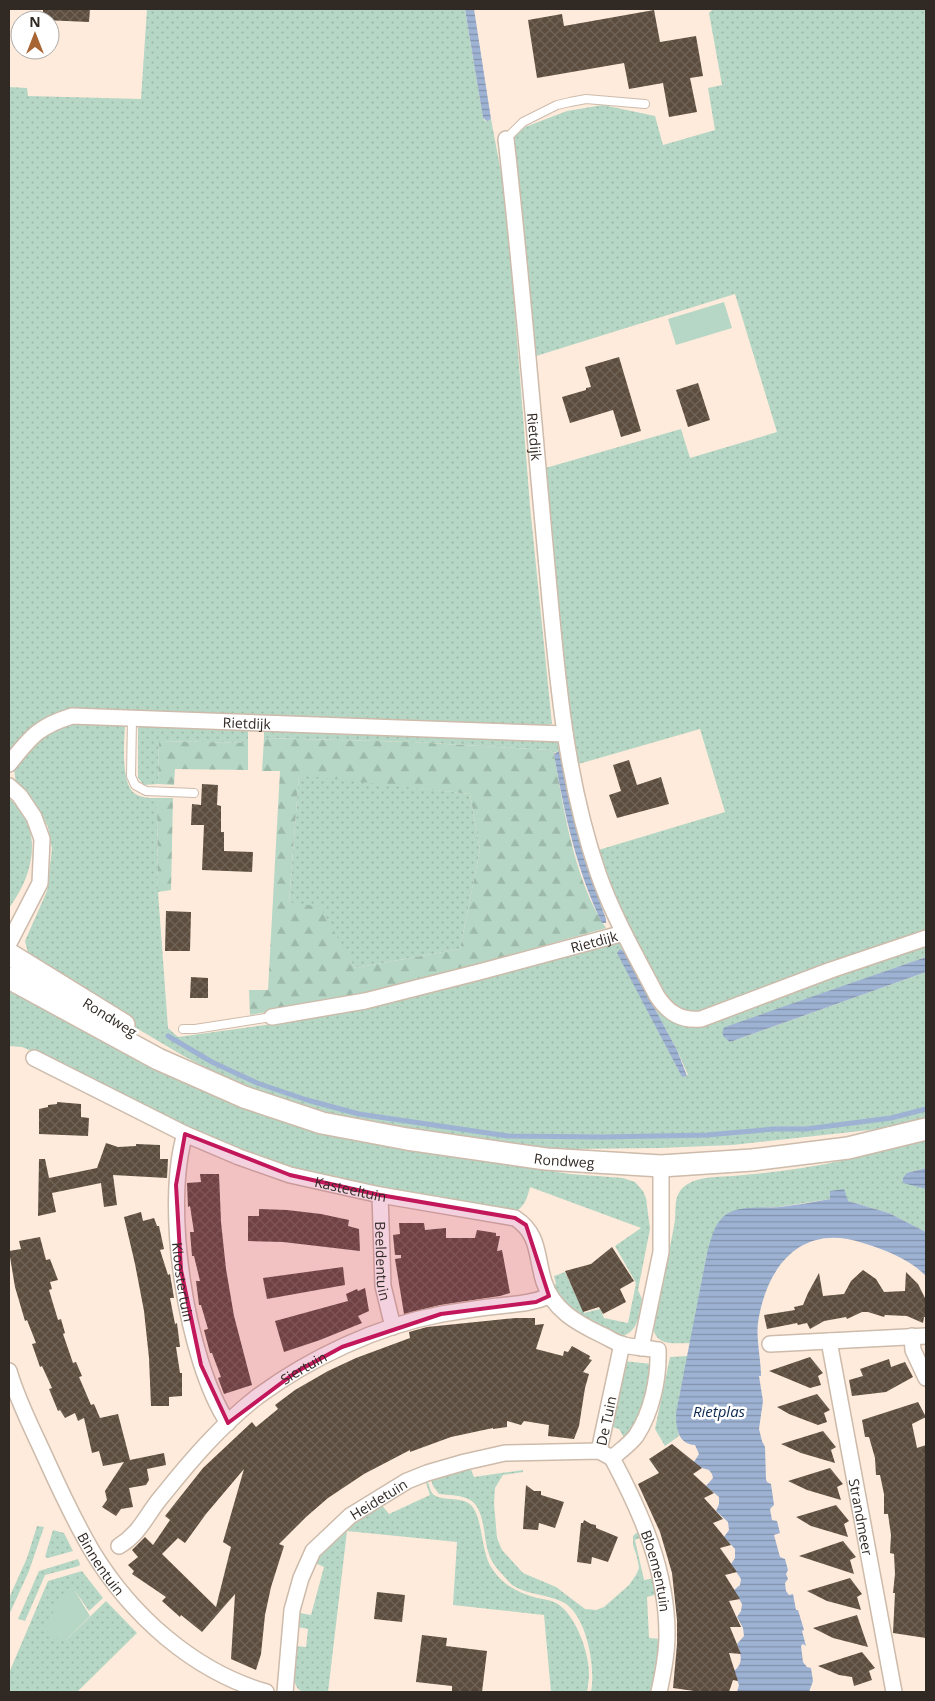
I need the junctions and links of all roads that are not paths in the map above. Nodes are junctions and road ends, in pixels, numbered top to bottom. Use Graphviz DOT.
graph roads {
  1 [pos="645,104"];
  2 [pos="506,139"];
  3 [pos="132,719"];
  4 [pos="565,734"];
  5 [pos="9,764"];
  6 [pos="9,786"];
  7 [pos="194,793"];
  8 [pos="624,933"];
  9 [pos="926,938"];
  10 [pos="9,943"];
  11 [pos="9,954"];
  12 [pos="9,978"];
  13 [pos="272,1017"];
  14 [pos="183,1029"];
  15 [pos="34,1058"];
  16 [pos="211,1081"];
  17 [pos="926,1129"];
  18 [pos="184,1134"];
  19 [pos="661,1166"];
  20 [pos="380,1195"];
  21 [pos="550,1296"];
  22 [pos="393,1327"];
  23 [pos="919,1336"];
  24 [pos="829,1341"];
  25 [pos="622,1344"];
  26 [pos="770,1344"];
  27 [pos="641,1348"];
  28 [pos="9,1371"];
  29 [pos="926,1378"];
  30 [pos="228,1422"];
  31 [pos="606,1454"];
  32 [pos="119,1546"];
  33 [pos="240,1688"];
  34 [pos="266,1692"];
  35 [pos="286,1692"];
  36 [pos="659,1692"];
  37 [pos="894,1692"];
  1 -- 2 [label="lane"];
  2 -- 4 [label="street, Rietdijk"];
  3 -- 4 [label="street, Rietdijk"];
  3 -- 5 [label="street, Rietdijk"];
  3 -- 7 [label="lane"];
  4 -- 8 [label="street, Rietdijk"];
  6 -- 10 [label="street"];
  8 -- 9 [label="street, Rietdijk"];
  8 -- 13 [label="street, Rietdijk"];
  11 -- 16 [label="main road, Rondweg"];
  12 -- 16 [label="main road, Rondweg"];
  13 -- 14 [label="lane, Rietdijk"];
  15 -- 18 [label="street, Kasteeltuin"];
  16 -- 19 [label="main road, Rondweg"];
  17 -- 19 [label="main road, Rondweg"];
  18 -- 20 [label="street, Kasteeltuin"];
  18 -- 30 [label="street, Kloostertuin"];
  19 -- 27 [label="street"];
  20 -- 21 [label="street, Kasteeltuin"];
  20 -- 22 [label="street, Beeldentuin"];
  21 -- 22 [label="street, Siertuin"];
  21 -- 25 [label="street, Kasteeltuin"];
  22 -- 30 [label="street, Siertuin"];
  23 -- 24 [label="street"];
  23 -- 29 [label="street"];
  24 -- 26 [label="street"];
  24 -- 37 [label="street, Strandmeer"];
  25 -- 27 [label="street, De Tuin"];
  25 -- 31 [label="street, De Tuin"];
  27 -- 31 [label="street, De Tuin"];
  28 -- 33 [label="street, Binnentuin"];
  30 -- 32 [label="street, Siertuin"];
  31 -- 35 [label="street, Heidetuin"];
  31 -- 36 [label="street, Bloementuin"];
  33 -- 34 [label="street, Binnentuin"];
}
